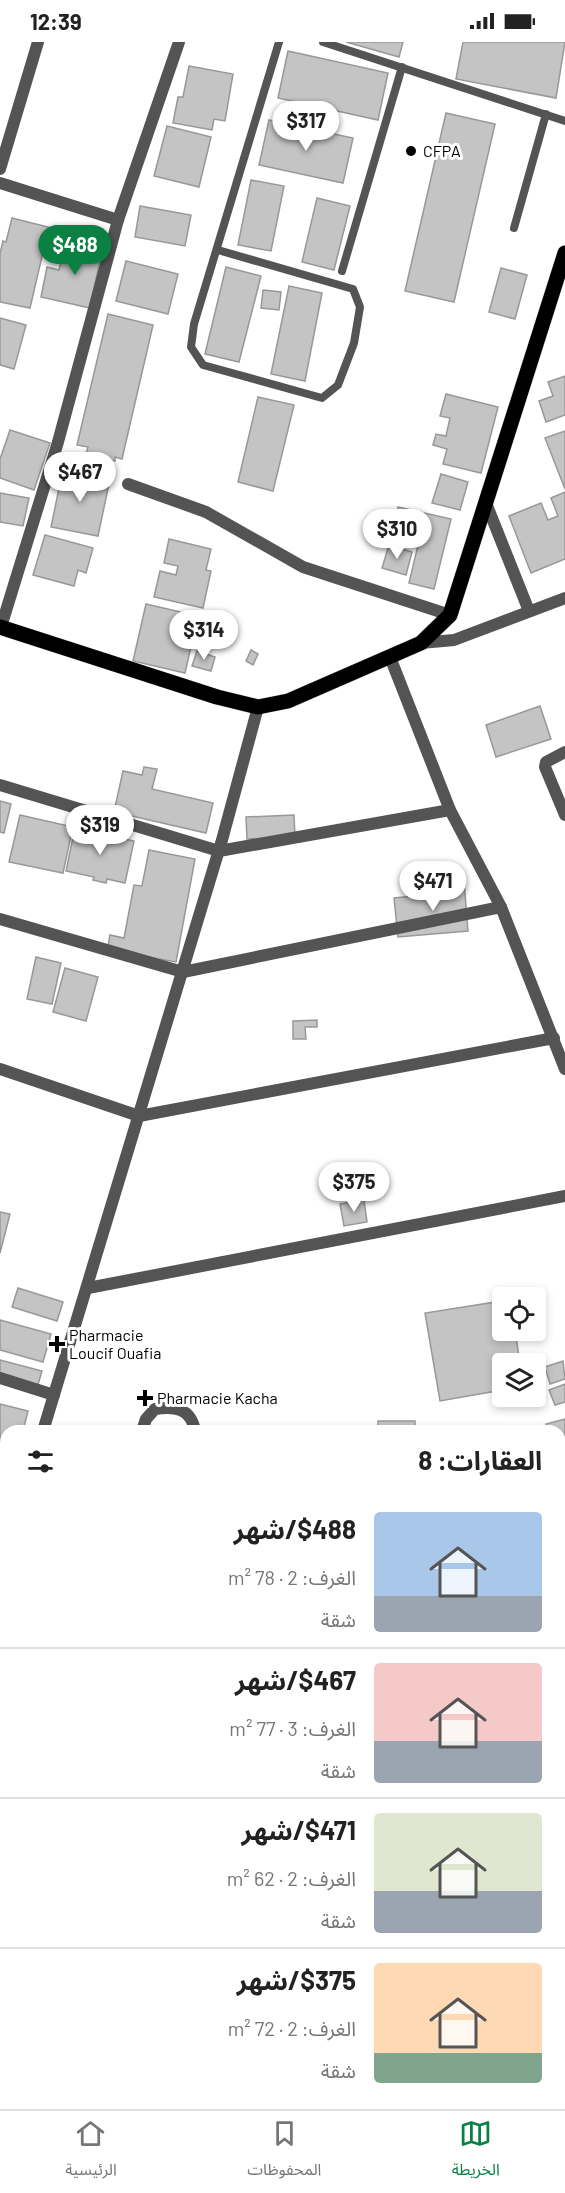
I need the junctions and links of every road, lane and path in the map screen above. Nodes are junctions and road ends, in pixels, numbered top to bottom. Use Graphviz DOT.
graph roads {
  1 [pos="38,42"];
  2 [pos="179,42"];
  3 [pos="279,42"];
  4 [pos="323,42"];
  5 [pos="402,67"];
  6 [pos="546,114"];
  7 [pos="565,120"];
  8 [pos="0,169"];
  9 [pos="0,183"];
  10 [pos="118,220"];
  11 [pos="514,228"];
  12 [pos="218,250"];
  13 [pos="565,253"];
  14 [pos="342,271"];
  15 [pos="562,276"];
  16 [pos="128,484"];
  17 [pos="486,503"];
  18 [pos="565,598"];
  19 [pos="530,611"];
  20 [pos="450,615"];
  21 [pos="0,627"];
  22 [pos="421,643"];
  23 [pos="390,657"];
  24 [pos="258,707"];
  25 [pos="565,752"];
  26 [pos="0,785"];
  27 [pos="450,810"];
  28 [pos="565,815"];
  29 [pos="219,851"];
  30 [pos="501,907"];
  31 [pos="0,919"];
  32 [pos="183,972"];
  33 [pos="554,1038"];
  34 [pos="0,1069"];
  35 [pos="565,1069"];
  36 [pos="139,1116"];
  37 [pos="565,1196"];
  38 [pos="88,1288"];
  39 [pos="0,1378"];
  40 [pos="54,1395"];
  41 [pos="45,1425"];
  42 [pos="144,1425"];
  43 [pos="194,1425"];
  1 -- 8 [label="street"];
  2 -- 10 [label="street"];
  3 -- 12 [label="lane"];
  4 -- 5 [label="lane"];
  5 -- 6 [label="lane"];
  5 -- 14 [label="lane"];
  6 -- 7 [label="lane"];
  6 -- 11 [label="lane"];
  9 -- 10 [label="street"];
  10 -- 21 [label="street"];
  12 -- 12 [label="lane"];
  13 -- 15 [label="main road"];
  15 -- 17 [label="main road"];
  16 -- 20 [label="street"];
  17 -- 19 [label="street"];
  17 -- 20 [label="main road"];
  18 -- 19 [label="street"];
  19 -- 22 [label="street"];
  20 -- 22 [label="main road"];
  21 -- 24 [label="main road"];
  22 -- 23 [label="main road"];
  23 -- 24 [label="main road"];
  23 -- 27 [label="street"];
  24 -- 29 [label="street"];
  25 -- 28 [label="street"];
  26 -- 29 [label="street"];
  27 -- 29 [label="street"];
  27 -- 30 [label="street"];
  29 -- 32 [label="street"];
  30 -- 32 [label="street"];
  30 -- 33 [label="street"];
  31 -- 32 [label="street"];
  32 -- 36 [label="street"];
  33 -- 35 [label="street"];
  33 -- 36 [label="street"];
  34 -- 36 [label="street"];
  36 -- 38 [label="street"];
  37 -- 38 [label="street"];
  38 -- 40 [label="street"];
  39 -- 40 [label="street"];
  40 -- 41 [label="street"];
  42 -- 43 [label="street"];
}
